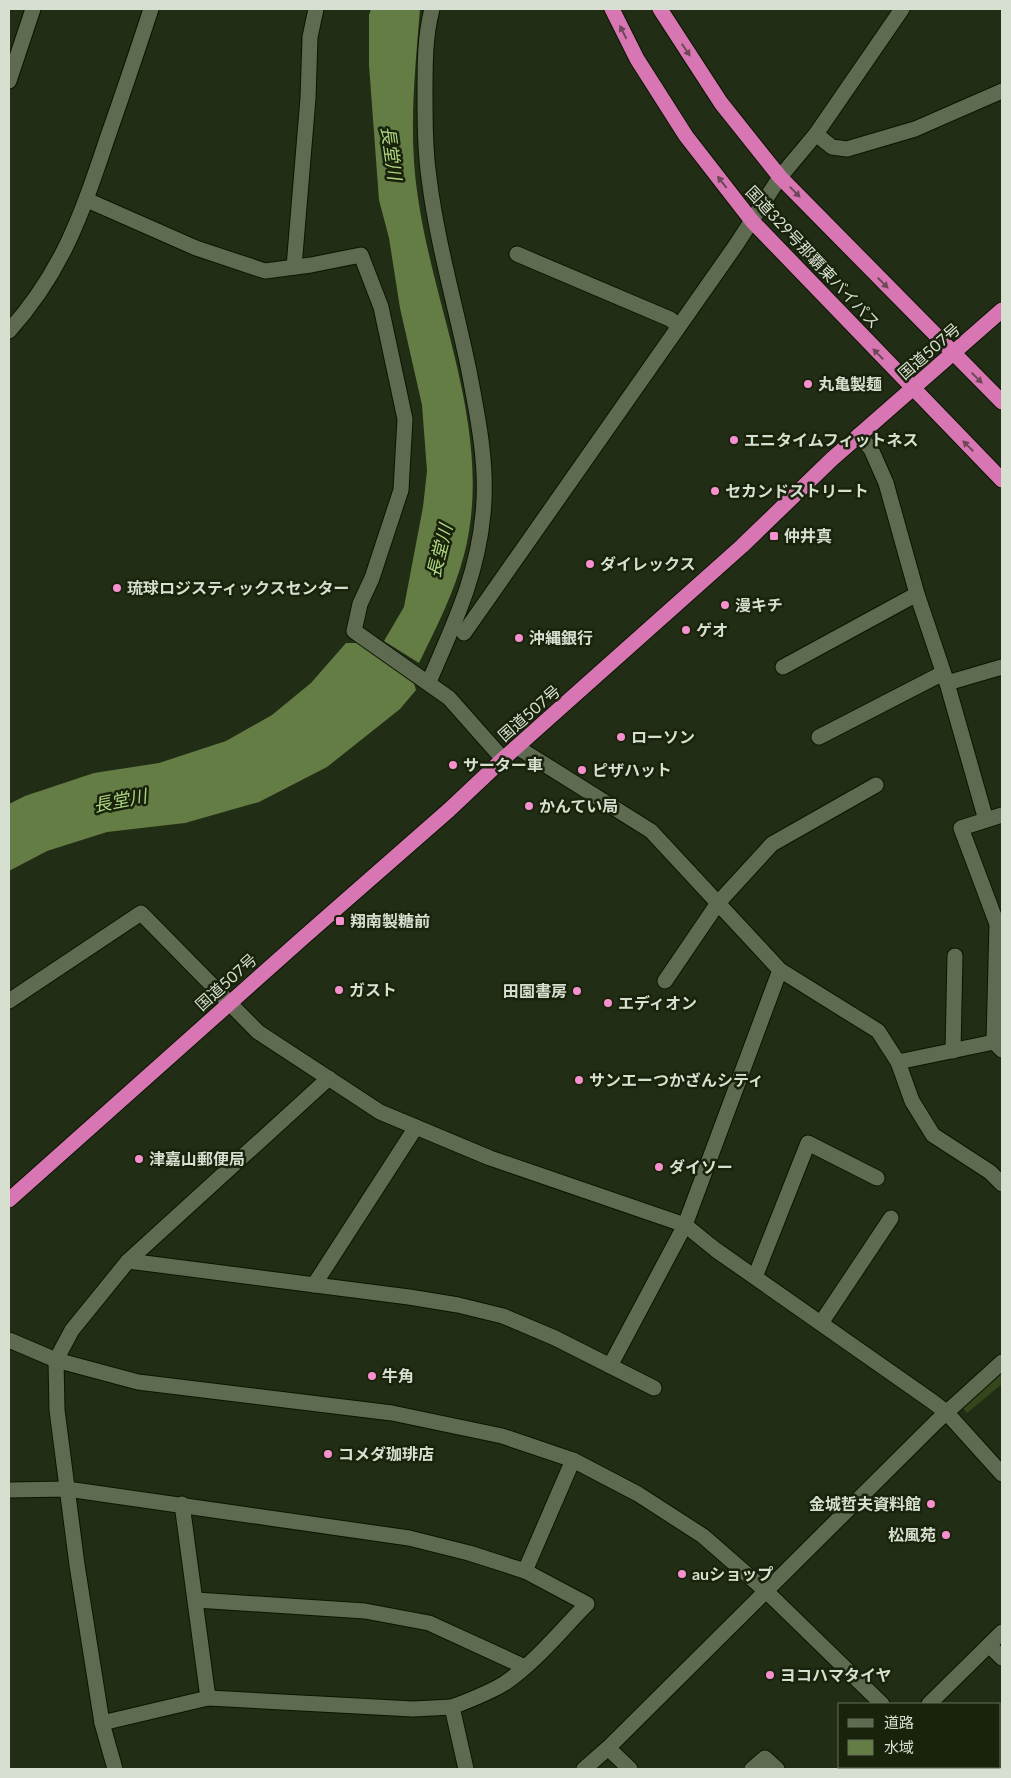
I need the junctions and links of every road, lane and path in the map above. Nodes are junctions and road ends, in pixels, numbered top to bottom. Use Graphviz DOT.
graph roads {
  1 [pos="33,9"];
  2 [pos="151,9"];
  3 [pos="316,9"];
  4 [pos="432,9"];
  5 [pos="612,9"];
  6 [pos="660,9"];
  7 [pos="902,9"];
  8 [pos="9,81"];
  9 [pos="1002,91"];
  10 [pos="816,134"];
  11 [pos="780,177"];
  12 [pos="87,200"];
  13 [pos="752,221"];
  14 [pos="518,254"];
  15 [pos="294,267"];
  16 [pos="1002,310"];
  17 [pos="679,326"];
  18 [pos="9,331"];
  19 [pos="952,353"];
  20 [pos="912,388"];
  21 [pos="1002,402"];
  22 [pos="859,435"];
  23 [pos="1002,480"];
  24 [pos="916,594"];
  25 [pos="464,634"];
  26 [pos="783,667"];
  27 [pos="1002,667"];
  28 [pos="945,678"];
  29 [pos="425,679"];
  30 [pos="819,737"];
  31 [pos="517,747"];
  32 [pos="503,759"];
  33 [pos="876,785"];
  34 [pos="1002,815"];
  35 [pos="986,820"];
  36 [pos="718,903"];
  37 [pos="955,956"];
  38 [pos="780,970"];
  39 [pos="665,981"];
  40 [pos="12,994"];
  41 [pos="230,1002"];
  42 [pos="998,1046"];
  43 [pos="954,1051"];
  44 [pos="898,1062"];
  45 [pos="329,1078"];
  46 [pos="416,1126"];
  47 [pos="877,1178"];
  48 [pos="1002,1184"];
  49 [pos="9,1200"];
  50 [pos="891,1218"];
  51 [pos="685,1225"];
  52 [pos="128,1261"];
  53 [pos="755,1277"];
  54 [pos="314,1285"];
  55 [pos="821,1323"];
  56 [pos="9,1340"];
  57 [pos="56,1360"];
  58 [pos="1002,1362"];
  59 [pos="610,1366"];
  60 [pos="654,1388"];
  61 [pos="946,1413"];
  62 [pos="573,1460"];
  63 [pos="1002,1474"];
  64 [pos="67,1489"];
  65 [pos="9,1490"];
  66 [pos="182,1504"];
  67 [pos="525,1571"];
  68 [pos="766,1591"];
  69 [pos="196,1600"];
  70 [pos="1002,1632"];
  71 [pos="989,1645"];
  72 [pos="1002,1658"];
  73 [pos="525,1667"];
  74 [pos="208,1698"];
  75 [pos="881,1703"];
  76 [pos="930,1703"];
  77 [pos="452,1707"];
  78 [pos="102,1723"];
  79 [pos="608,1748"];
  80 [pos="114,1769"];
  81 [pos="466,1769"];
  82 [pos="584,1769"];
  83 [pos="630,1769"];
  84 [pos="752,1769"];
  85 [pos="777,1769"];
  1 -- 8 [label="street"];
  2 -- 12 [label="street"];
  3 -- 15 [label="street"];
  4 -- 29 [label="street"];
  13 -- 5 [label="highway, 国道329号那覇東バイパス, one-way"];
  6 -- 11 [label="highway, 国道329号那覇東バイパス, one-way"];
  7 -- 10 [label="street"];
  9 -- 10 [label="street"];
  10 -- 11 [label="street"];
  11 -- 13 [label="street"];
  11 -- 19 [label="highway, 国道329号那覇東バイパス, one-way"];
  12 -- 15 [label="street"];
  12 -- 18 [label="street"];
  13 -- 17 [label="street"];
  20 -- 13 [label="highway, 国道329号那覇東バイパス, one-way"];
  14 -- 17 [label="street"];
  15 -- 29 [label="street"];
  16 -- 19 [label="highway, 国道507号"];
  17 -- 25 [label="street"];
  19 -- 20 [label="highway, 国道507号"];
  19 -- 21 [label="highway, 国道329号那覇東バイパス, one-way"];
  20 -- 22 [label="highway, 国道507号"];
  23 -- 20 [label="highway, 国道329号那覇東バイパス, one-way"];
  22 -- 24 [label="street"];
  22 -- 31 [label="highway, 国道507号"];
  24 -- 26 [label="street"];
  24 -- 28 [label="street"];
  27 -- 28 [label="street"];
  28 -- 30 [label="street"];
  28 -- 35 [label="street"];
  29 -- 32 [label="street"];
  31 -- 32 [label="highway, 国道507号"];
  31 -- 36 [label="street"];
  32 -- 41 [label="highway, 国道507号"];
  33 -- 36 [label="street"];
  34 -- 35 [label="street"];
  35 -- 42 [label="street"];
  36 -- 38 [label="street"];
  36 -- 39 [label="street"];
  37 -- 43 [label="street"];
  38 -- 44 [label="street"];
  38 -- 51 [label="street"];
  40 -- 41 [label="street"];
  41 -- 45 [label="street"];
  41 -- 49 [label="highway, 国道507号"];
  42 -- 43 [label="street"];
  43 -- 44 [label="street"];
  44 -- 48 [label="street"];
  45 -- 46 [label="street"];
  45 -- 52 [label="street"];
  46 -- 51 [label="street"];
  46 -- 54 [label="street"];
  47 -- 53 [label="street"];
  50 -- 55 [label="street"];
  51 -- 53 [label="street"];
  51 -- 59 [label="street"];
  52 -- 54 [label="street"];
  52 -- 57 [label="street"];
  53 -- 55 [label="street"];
  54 -- 59 [label="street"];
  55 -- 61 [label="street"];
  56 -- 57 [label="street"];
  57 -- 62 [label="street"];
  57 -- 64 [label="street"];
  58 -- 61 [label="street"];
  59 -- 60 [label="street"];
  61 -- 63 [label="street"];
  61 -- 68 [label="street"];
  62 -- 67 [label="street"];
  62 -- 68 [label="street"];
  64 -- 65 [label="street"];
  64 -- 66 [label="street"];
  64 -- 78 [label="street"];
  66 -- 67 [label="street"];
  66 -- 69 [label="street"];
  67 -- 73 [label="street"];
  68 -- 75 [label="street"];
  68 -- 79 [label="street"];
  69 -- 73 [label="street"];
  69 -- 74 [label="street"];
  70 -- 71 [label="street"];
  71 -- 72 [label="street"];
  71 -- 76 [label="street"];
  73 -- 77 [label="street"];
  74 -- 77 [label="street"];
  74 -- 78 [label="street"];
  77 -- 81 [label="street"];
  78 -- 80 [label="street"];
  79 -- 82 [label="street"];
  79 -- 83 [label="street"];
  84 -- 85 [label="street"];
}
